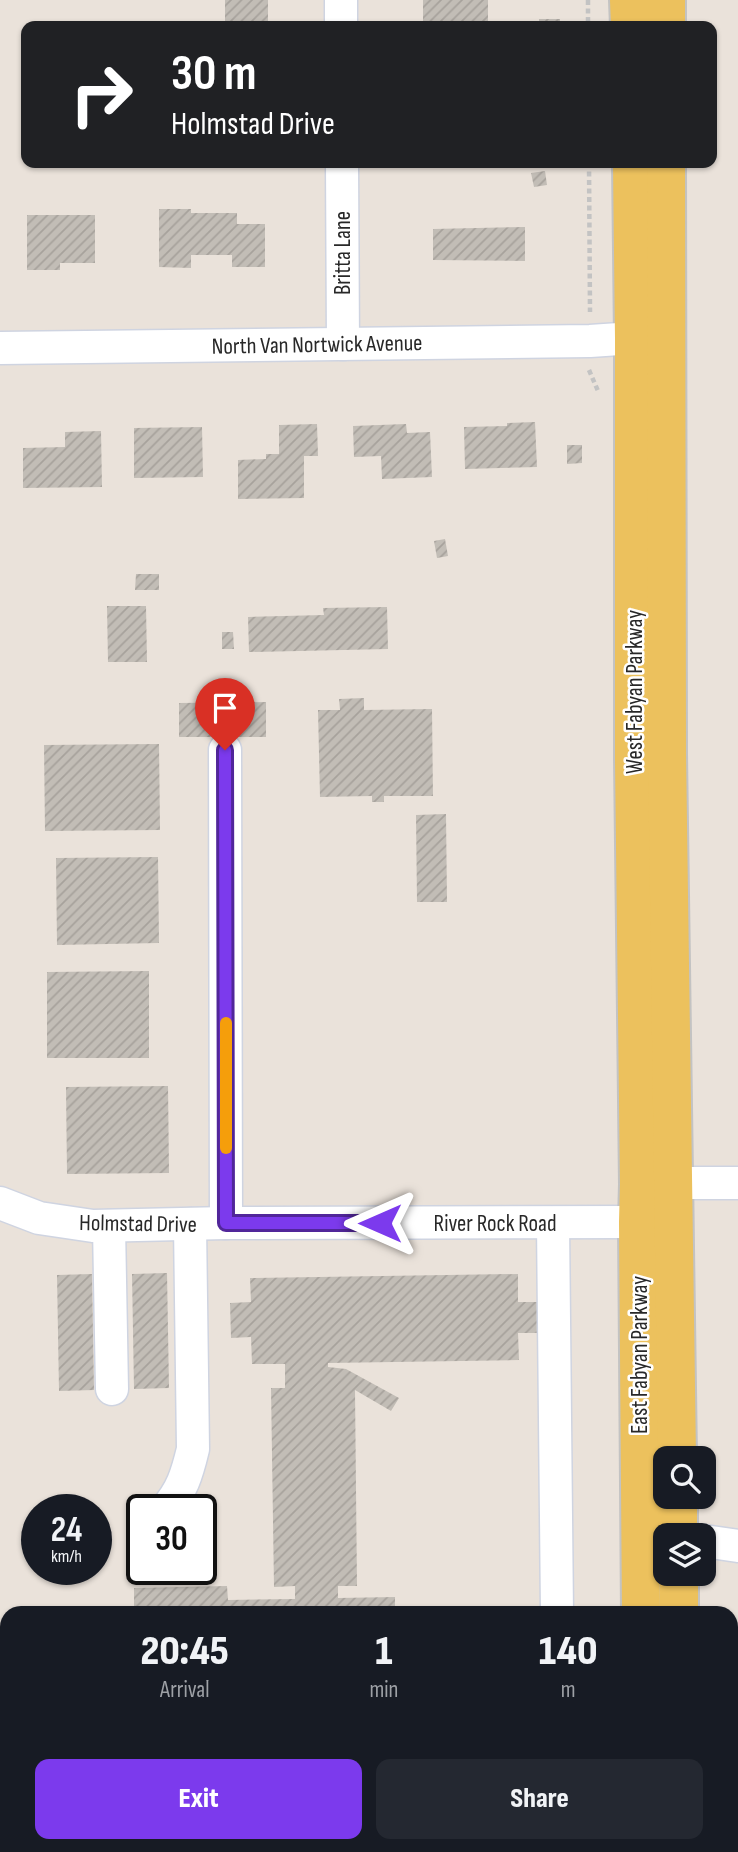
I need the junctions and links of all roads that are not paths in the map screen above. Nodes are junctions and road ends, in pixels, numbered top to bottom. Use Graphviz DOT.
graph roads {
  1 [pos="341,0"];
  2 [pos="629,0"];
  3 [pos="666,0"];
  4 [pos="341,21"];
  5 [pos="630,21"];
  6 [pos="666,21"];
  7 [pos="342,168"];
  8 [pos="632,168"];
  9 [pos="666,168"];
  10 [pos="634,338"];
  11 [pos="343,344"];
  12 [pos="0,348"];
  13 [pos="225,750"];
  14 [pos="657,1183"];
  15 [pos="738,1183"];
  16 [pos="0,1203"];
  17 [pos="638,1222"];
  18 [pos="226,1223"];
  19 [pos="553,1223"];
  20 [pos="190,1224"];
  21 [pos="109,1226"];
  22 [pos="112,1389"];
  23 [pos="676,1446"];
  24 [pos="178,1494"];
  25 [pos="716,1543"];
  26 [pos="738,1546"];
  27 [pos="679,1586"];
  28 [pos="557,1606"];
  29 [pos="641,1606"];
  30 [pos="679,1606"];
  1 -- 4 [label="street"];
  2 -- 5 [label="main road"];
  3 -- 6 [label="main road"];
  7 -- 11 [label="street, Britta Lane"];
  8 -- 10 [label="main road, West Fabyan Parkway"];
  9 -- 14 [label="main road, West Fabyan Parkway"];
  10 -- 11 [label="street, North Van Nortwick Avenue"];
  10 -- 14 [label="main road, West Fabyan Parkway"];
  11 -- 12 [label="street, North Van Nortwick Avenue"];
  13 -- 18 [label="street, Holmstad Drive"];
  14 -- 15 [label="street"];
  14 -- 17 [label="main road, West Fabyan Parkway"];
  14 -- 23 [label="main road, East Fabyan Parkway"];
  16 -- 21 [label="street, Holmstad Drive"];
  17 -- 19 [label="street, River Rock Road"];
  17 -- 29 [label="main road, East Fabyan Parkway"];
  18 -- 19 [label="street, River Rock Road"];
  18 -- 20 [label="street, Holmstad Drive"];
  19 -- 28 [label="street"];
  20 -- 21 [label="street, Holmstad Drive"];
  20 -- 24 [label="street"];
  21 -- 22 [label="street"];
  25 -- 26 [label="street"];
  27 -- 30 [label="main road"];
}
